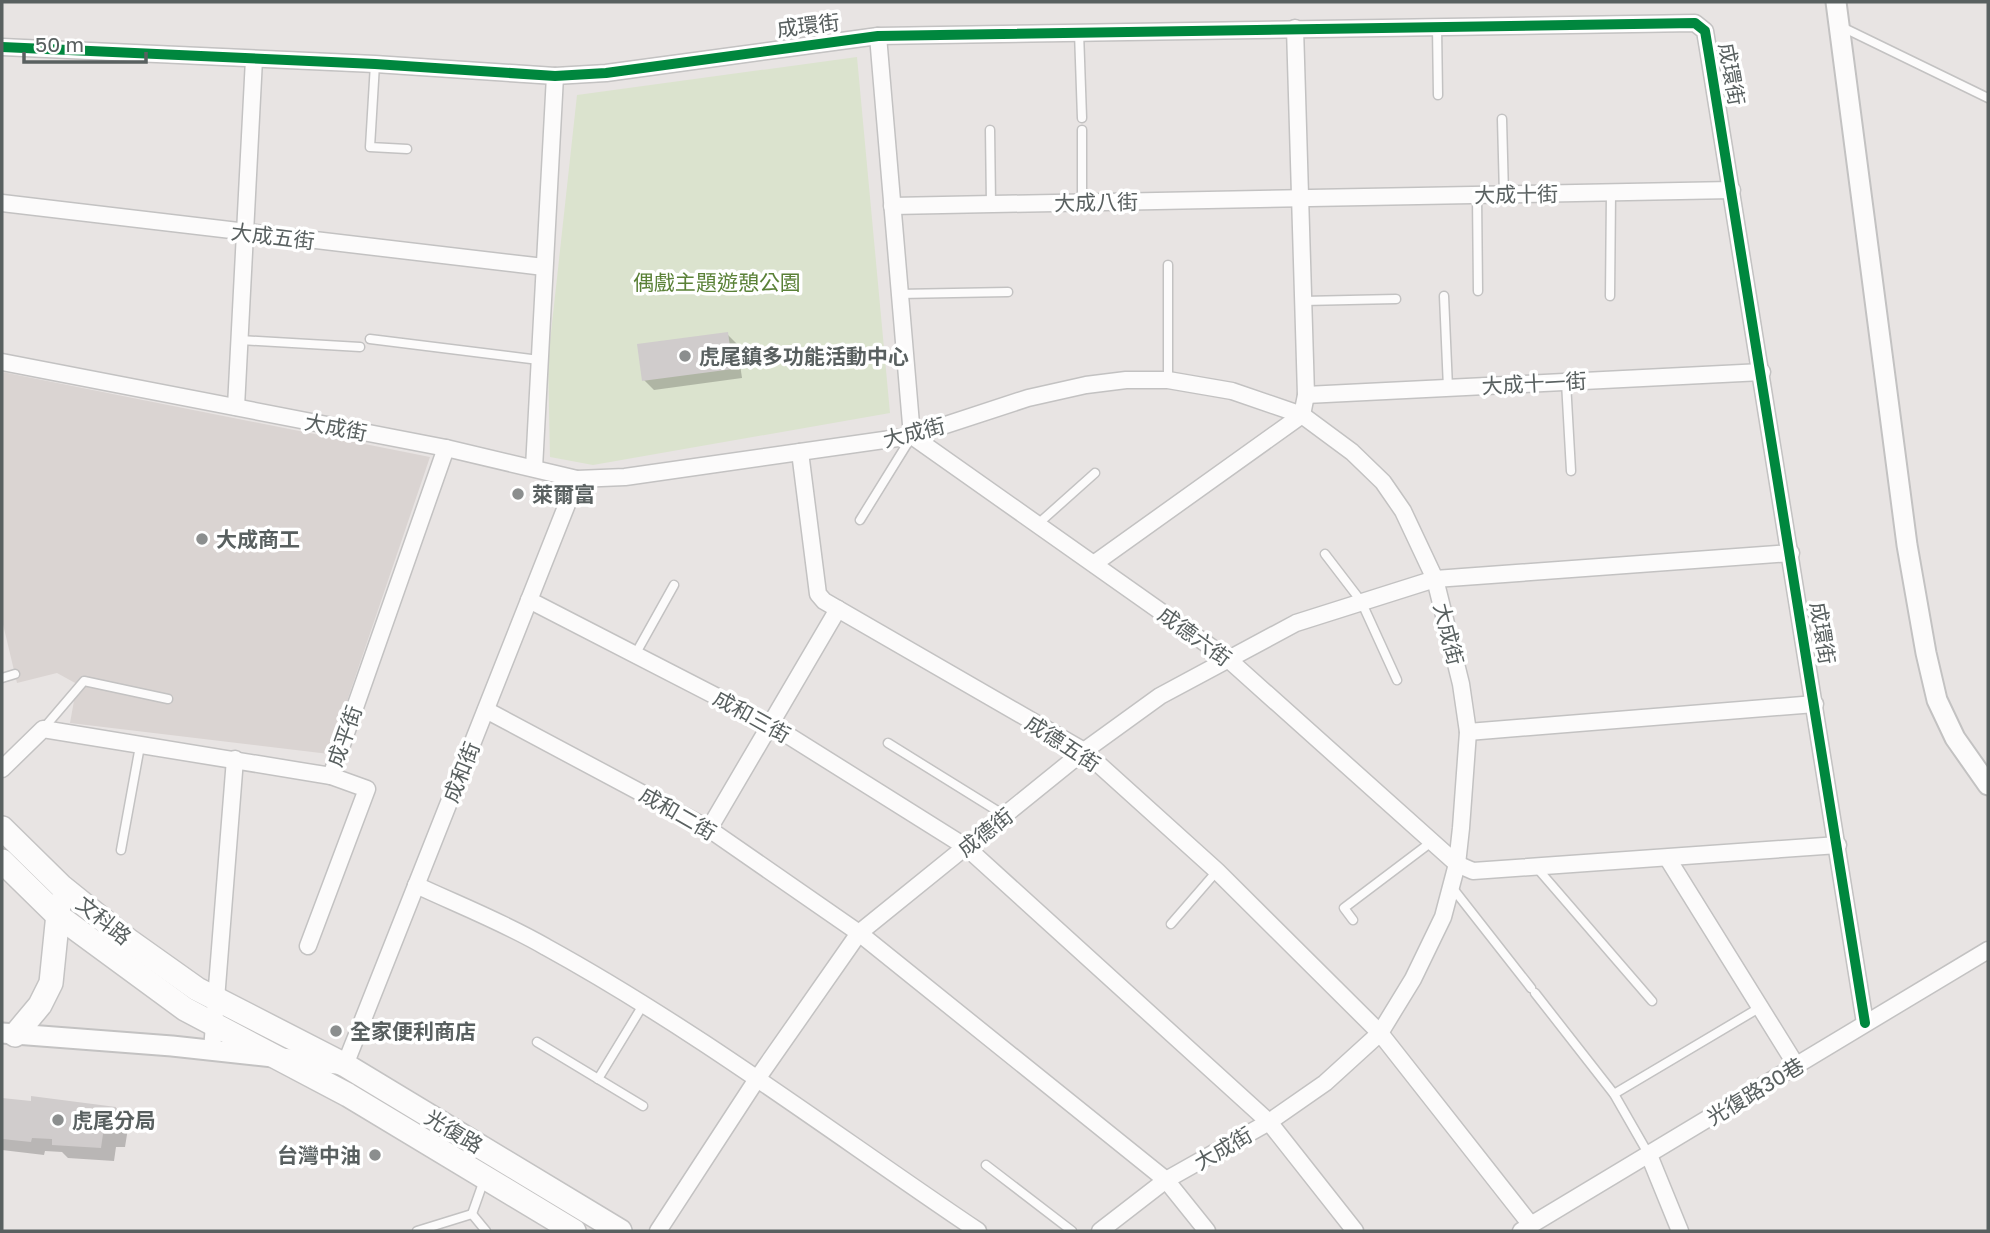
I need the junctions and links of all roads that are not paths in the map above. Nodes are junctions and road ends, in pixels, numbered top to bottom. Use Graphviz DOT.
graph roads {
  1 [pos="1836,2"];
  2 [pos="1839,26"];
  3 [pos="1437,27"];
  4 [pos="1295,28"];
  5 [pos="1079,32"];
  6 [pos="878,36"];
  7 [pos="2,47"];
  8 [pos="254,59"];
  9 [pos="375,64"];
  10 [pos="555,76"];
  11 [pos="1438,96"];
  12 [pos="1988,98"];
  13 [pos="1082,118"];
  14 [pos="1502,119"];
  15 [pos="990,130"];
  16 [pos="1082,130"];
  17 [pos="407,149"];
  18 [pos="1732,190"];
  19 [pos="1611,192"];
  20 [pos="1477,195"];
  21 [pos="1504,195"];
  22 [pos="1301,198"];
  23 [pos="2,203"];
  24 [pos="1082,203"];
  25 [pos="991,205"];
  26 [pos="892,206"];
  27 [pos="245,233"];
  28 [pos="1168,265"];
  29 [pos="544,267"];
  30 [pos="1008,292"];
  31 [pos="1478,292"];
  32 [pos="899,294"];
  33 [pos="1444,296"];
  34 [pos="1610,296"];
  35 [pos="1396,299"];
  36 [pos="1303,301"];
  37 [pos="370,339"];
  38 [pos="240,340"];
  39 [pos="360,348"];
  40 [pos="539,360"];
  41 [pos="2,362"];
  42 [pos="1762,372"];
  43 [pos="1168,380"];
  44 [pos="1566,382"];
  45 [pos="1448,388"];
  46 [pos="1306,395"];
  47 [pos="236,407"];
  48 [pos="1302,415"];
  49 [pos="912,436"];
  50 [pos="446,448"];
  51 [pos="800,452"];
  52 [pos="534,468"];
  53 [pos="1571,471"];
  54 [pos="1095,472"];
  55 [pos="577,479"];
  56 [pos="860,520"];
  57 [pos="1039,523"];
  58 [pos="1791,553"];
  59 [pos="1325,554"];
  60 [pos="1095,563"];
  61 [pos="1434,579"];
  62 [pos="674,585"];
  63 [pos="529,600"];
  64 [pos="1361,601"];
  65 [pos="838,609"];
  66 [pos="636,653"];
  67 [pos="1228,659"];
  68 [pos="15,674"];
  69 [pos="2,678"];
  70 [pos="1397,680"];
  71 [pos="168,699"];
  72 [pos="1815,704"];
  73 [pos="486,710"];
  74 [pos="770,724"];
  75 [pos="43,729"];
  76 [pos="1468,732"];
  77 [pos="888,743"];
  78 [pos="140,746"];
  79 [pos="1084,751"];
  80 [pos="235,759"];
  81 [pos="2,769"];
  82 [pos="331,776"];
  83 [pos="1988,785"];
  84 [pos="1006,816"];
  85 [pos="2,828"];
  86 [pos="709,829"];
  87 [pos="1434,840"];
  88 [pos="1838,845"];
  89 [pos="966,847"];
  90 [pos="121,850"];
  91 [pos="1668,859"];
  92 [pos="2,861"];
  93 [pos="1457,864"];
  94 [pos="1537,868"];
  95 [pos="1217,871"];
  96 [pos="416,885"];
  97 [pos="61,886"];
  98 [pos="1451,886"];
  99 [pos="57,915"];
  100 [pos="1353,920"];
  101 [pos="1171,924"];
  102 [pos="859,933"];
  103 [pos="308,946"];
  104 [pos="1988,950"];
  105 [pos="216,1001"];
  106 [pos="1652,1001"];
  107 [pos="643,1005"];
  108 [pos="1759,1008"];
  109 [pos="1865,1023"];
  110 [pos="214,1024"];
  111 [pos="1380,1033"];
  112 [pos="8,1034"];
  113 [pos="537,1042"];
  114 [pos="212,1050"];
  115 [pos="278,1056"];
  116 [pos="345,1065"];
  117 [pos="1796,1065"];
  118 [pos="598,1079"];
  119 [pos="757,1079"];
  120 [pos="1614,1094"];
  121 [pos="643,1106"];
  122 [pos="1269,1122"];
  123 [pos="1648,1155"];
  124 [pos="986,1165"];
  125 [pos="486,1176"];
  126 [pos="1166,1180"];
  127 [pos="472,1214"];
  128 [pos="1526,1228"];
  129 [pos="417,1231"];
  130 [pos="486,1231"];
  131 [pos="575,1231"];
  132 [pos="620,1231"];
  133 [pos="657,1231"];
  134 [pos="978,1231"];
  135 [pos="1072,1231"];
  136 [pos="1100,1231"];
  137 [pos="1207,1231"];
  138 [pos="1355,1231"];
  139 [pos="1680,1231"];
  1 -- 2 [label="street"];
  2 -- 12 [label="lane"];
  2 -- 83 [label="street"];
  3 -- 4 [label="street, 成環街"];
  3 -- 11 [label="lane"];
  3 -- 18 [label="street, 成環街"];
  4 -- 5 [label="street, 成環街"];
  4 -- 22 [label="street"];
  5 -- 6 [label="street, 成環街"];
  5 -- 13 [label="lane"];
  6 -- 10 [label="street, 成環街"];
  6 -- 26 [label="street"];
  7 -- 8 [label="street, 成環街"];
  8 -- 9 [label="street, 成環街"];
  8 -- 27 [label="street"];
  9 -- 10 [label="street, 成環街"];
  9 -- 17 [label="lane"];
  10 -- 29 [label="street"];
  14 -- 21 [label="lane"];
  15 -- 25 [label="lane"];
  16 -- 24 [label="lane"];
  18 -- 19 [label="street, 大成十街"];
  18 -- 42 [label="street, 成環街"];
  19 -- 21 [label="street, 大成十街"];
  19 -- 34 [label="lane"];
  20 -- 21 [label="street, 大成十街"];
  20 -- 22 [label="street, 大成十街"];
  20 -- 31 [label="lane"];
  22 -- 24 [label="street, 大成八街"];
  22 -- 36 [label="street"];
  23 -- 27 [label="street, 大成五街"];
  24 -- 25 [label="street, 大成八街"];
  25 -- 26 [label="street, 大成八街"];
  26 -- 32 [label="street"];
  27 -- 29 [label="street, 大成五街"];
  27 -- 38 [label="street"];
  28 -- 43 [label="lane"];
  29 -- 40 [label="street"];
  30 -- 32 [label="lane"];
  32 -- 49 [label="street"];
  33 -- 45 [label="lane"];
  35 -- 36 [label="lane"];
  36 -- 46 [label="street"];
  37 -- 40 [label="lane"];
  38 -- 39 [label="lane"];
  38 -- 47 [label="street"];
  40 -- 52 [label="street"];
  41 -- 47 [label="street, 大成街"];
  42 -- 44 [label="street, 大成十一街"];
  42 -- 58 [label="street, 成環街"];
  43 -- 48 [label="street, 大成街"];
  43 -- 49 [label="street, 大成街"];
  44 -- 45 [label="street, 大成十一街"];
  44 -- 53 [label="lane"];
  45 -- 46 [label="street, 大成十一街"];
  46 -- 48 [label="street"];
  47 -- 50 [label="street, 大成街"];
  48 -- 60 [label="street"];
  48 -- 61 [label="street, 大成街"];
  49 -- 51 [label="street, 大成街"];
  49 -- 56 [label="lane"];
  49 -- 57 [label="street, 成德六街"];
  50 -- 52 [label="street, 大成街"];
  50 -- 82 [label="street, 成平街"];
  51 -- 55 [label="street, 大成街"];
  51 -- 65 [label="street, 成德五街"];
  52 -- 55 [label="street, 大成街"];
  54 -- 57 [label="lane"];
  55 -- 63 [label="street, 成和街"];
  57 -- 60 [label="street, 成德六街"];
  58 -- 61 [label="street, 成德街"];
  58 -- 72 [label="street, 成環街"];
  59 -- 64 [label="lane"];
  60 -- 67 [label="street, 成德六街"];
  61 -- 64 [label="street, 成德街"];
  61 -- 76 [label="street, 大成街"];
  62 -- 66 [label="lane"];
  63 -- 66 [label="street, 成和三街"];
  63 -- 73 [label="street, 成和街"];
  64 -- 67 [label="street, 成德街"];
  64 -- 70 [label="lane"];
  65 -- 74 [label="street"];
  65 -- 79 [label="street, 成德五街"];
  66 -- 74 [label="street, 成和三街"];
  67 -- 79 [label="street, 成德街"];
  67 -- 87 [label="street, 成德六街"];
  68 -- 69 [label="lane"];
  71 -- 75 [label="lane"];
  72 -- 76 [label="street"];
  72 -- 88 [label="street, 成環街"];
  73 -- 86 [label="street, 成和二街"];
  73 -- 96 [label="street, 成和街"];
  74 -- 86 [label="street"];
  74 -- 89 [label="street, 成和三街"];
  75 -- 78 [label="street, 成平街"];
  75 -- 81 [label="street"];
  76 -- 93 [label="street, 大成街"];
  77 -- 84 [label="lane"];
  78 -- 80 [label="street, 成平街"];
  78 -- 90 [label="lane"];
  79 -- 84 [label="street, 成德街"];
  79 -- 95 [label="street, 成德五街"];
  80 -- 82 [label="street, 成平街"];
  80 -- 105 [label="street"];
  82 -- 103 [label="street"];
  84 -- 89 [label="street, 成德街"];
  85 -- 97 [label="main road, 文科路"];
  86 -- 102 [label="street, 成和二街"];
  87 -- 93 [label="street, 成德六街"];
  87 -- 100 [label="lane"];
  88 -- 91 [label="street"];
  88 -- 109 [label="street, 成環街"];
  89 -- 102 [label="street, 成德街"];
  89 -- 122 [label="street, 成和三街"];
  91 -- 94 [label="street"];
  91 -- 108 [label="street"];
  92 -- 99 [label="main road, 文科路"];
  93 -- 94 [label="street"];
  93 -- 98 [label="street, 大成街"];
  94 -- 106 [label="lane"];
  95 -- 101 [label="lane"];
  95 -- 111 [label="street, 成德五街"];
  96 -- 107 [label="street"];
  96 -- 116 [label="street, 成和街"];
  97 -- 99 [label="main road"];
  97 -- 105 [label="main road, 文科路"];
  98 -- 111 [label="street, 大成街"];
  98 -- 120 [label="lane"];
  99 -- 110 [label="main road, 文科路"];
  99 -- 112 [label="main road"];
  102 -- 119 [label="street, 成德街"];
  102 -- 126 [label="street, 成和二街"];
  104 -- 109 [label="street, 光復路30巷"];
  105 -- 110 [label="street"];
  105 -- 116 [label="main road, 文科路"];
  107 -- 118 [label="lane"];
  107 -- 119 [label="street"];
  108 -- 117 [label="street"];
  108 -- 120 [label="lane"];
  109 -- 117 [label="street, 光復路30巷"];
  110 -- 114 [label="street"];
  110 -- 115 [label="main road, 文科路"];
  111 -- 122 [label="street, 大成街"];
  111 -- 128 [label="street, 成德五街"];
  112 -- 114 [label="street, 光復路"];
  113 -- 118 [label="lane"];
  114 -- 115 [label="street, 光復路"];
  115 -- 116 [label="street, 光復路"];
  115 -- 125 [label="main road, 光復路"];
  116 -- 132 [label="main road, 光復路"];
  117 -- 123 [label="street, 光復路30巷"];
  118 -- 121 [label="lane"];
  119 -- 133 [label="street, 成德街"];
  119 -- 134 [label="street"];
  120 -- 123 [label="lane"];
  122 -- 126 [label="street, 大成街"];
  122 -- 138 [label="street, 成和三街"];
  123 -- 128 [label="street, 光復路30巷"];
  123 -- 139 [label="street"];
  124 -- 135 [label="lane"];
  125 -- 127 [label="lane"];
  125 -- 131 [label="main road, 光復路"];
  126 -- 136 [label="street, 大成街"];
  126 -- 137 [label="street, 成和二街"];
  127 -- 129 [label="lane"];
  127 -- 130 [label="lane"];
}
